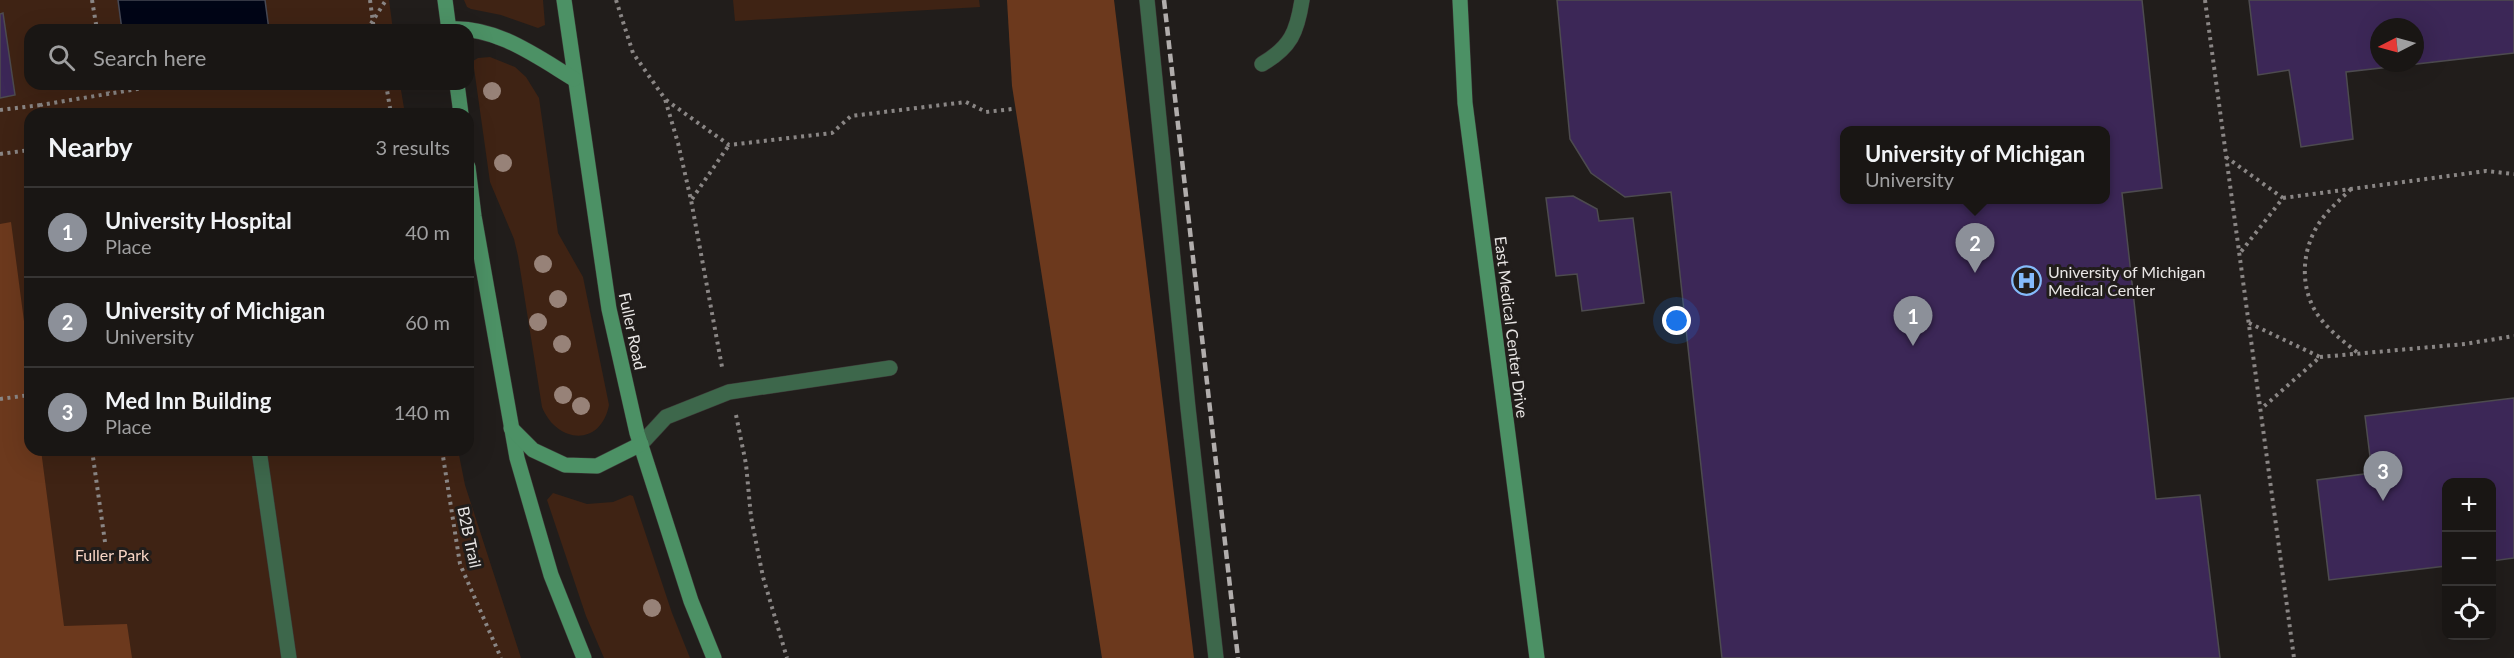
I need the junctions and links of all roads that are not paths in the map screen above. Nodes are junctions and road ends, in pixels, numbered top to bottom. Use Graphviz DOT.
graph roads {
  1 [pos="445,0"];
  2 [pos="564,0"];
  3 [pos="1147,0"];
  4 [pos="1302,0"];
  5 [pos="1461,0"];
  6 [pos="448,24"];
  7 [pos="474,30"];
  8 [pos="1262,64"];
  9 [pos="574,79"];
  10 [pos="458,90"];
  11 [pos="460,108"];
  12 [pos="474,203"];
  13 [pos="890,368"];
  14 [pos="512,428"];
  15 [pos="641,444"];
  16 [pos="260,456"];
  17 [pos="289,658"];
  18 [pos="584,658"];
  19 [pos="714,658"];
  20 [pos="1216,658"];
  21 [pos="1537,658"];
  1 -- 6 [label="main road"];
  2 -- 9 [label="main road, Fuller Road"];
  3 -- 20 [label="lane"];
  4 -- 8 [label="lane"];
  5 -- 21 [label="main road, East Medical Center Drive"];
  7 -- 9 [label="main road"];
  9 -- 15 [label="main road, Fuller Road"];
  10 -- 11 [label="main road"];
  12 -- 14 [label="main road"];
  13 -- 15 [label="lane"];
  14 -- 15 [label="main road"];
  14 -- 18 [label="main road"];
  15 -- 19 [label="main road, Fuller Road"];
  16 -- 17 [label="lane"];
}
